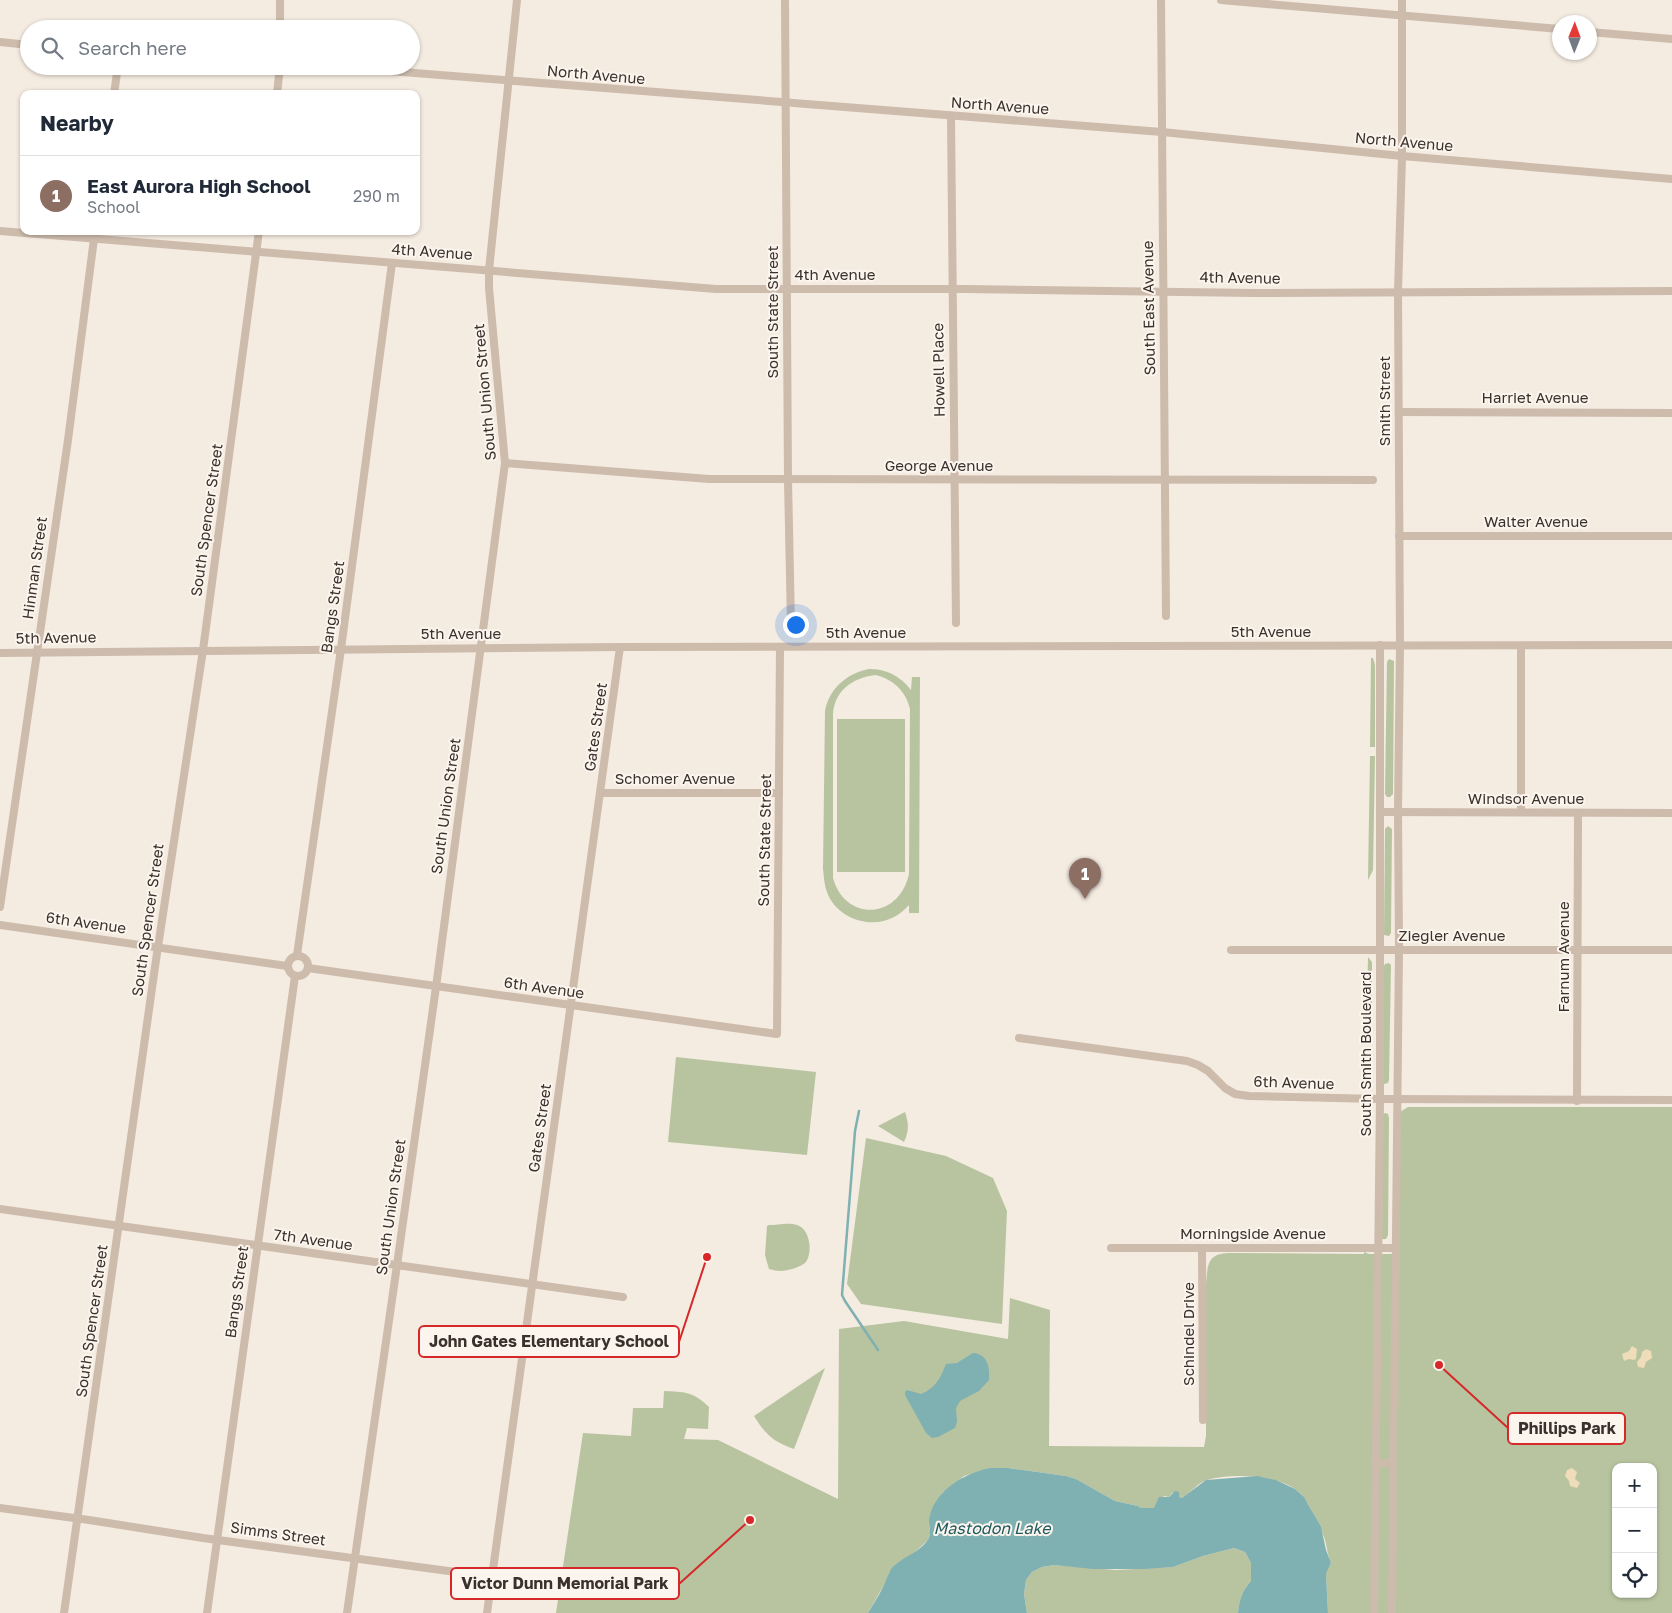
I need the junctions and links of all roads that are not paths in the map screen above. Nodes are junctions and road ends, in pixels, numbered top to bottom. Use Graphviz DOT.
graph roads {
  1 [pos="280,0"];
  2 [pos="516,0"];
  3 [pos="785,0"];
  4 [pos="1161,0"];
  5 [pos="1221,0"];
  6 [pos="1402,0"];
  7 [pos="1402,16"];
  8 [pos="280,20"];
  9 [pos="1552,29"];
  10 [pos="1597,33"];
  11 [pos="1672,39"];
  12 [pos="0,42"];
  13 [pos="20,44"];
  14 [pos="420,74"];
  15 [pos="117,75"];
  16 [pos="279,75"];
  17 [pos="509,82"];
  18 [pos="115,90"];
  19 [pos="277,90"];
  20 [pos="785,103"];
  21 [pos="952,117"];
  22 [pos="1162,132"];
  23 [pos="1402,156"];
  24 [pos="1672,179"];
  25 [pos="0,231"];
  26 [pos="20,232"];
  27 [pos="94,235"];
  28 [pos="258,235"];
  29 [pos="256,251"];
  30 [pos="392,264"];
  31 [pos="489,270"];
  32 [pos="787,288"];
  33 [pos="952,289"];
  34 [pos="1163,290"];
  35 [pos="1672,291"];
  36 [pos="1398,292"];
  37 [pos="1399,412"];
  38 [pos="1672,413"];
  39 [pos="505,463"];
  40 [pos="954,479"];
  41 [pos="1165,479"];
  42 [pos="788,480"];
  43 [pos="1373,480"];
  44 [pos="1400,536"];
  45 [pos="1672,536"];
  46 [pos="1166,616"];
  47 [pos="956,623"];
  48 [pos="791,624"];
  49 [pos="1380,645"];
  50 [pos="1400,645"];
  51 [pos="1672,645"];
  52 [pos="1520,646"];
  53 [pos="620,647"];
  54 [pos="780,647"];
  55 [pos="481,648"];
  56 [pos="341,649"];
  57 [pos="203,650"];
  58 [pos="0,653"];
  59 [pos="37,653"];
  60 [pos="601,793"];
  61 [pos="779,793"];
  62 [pos="1380,812"];
  63 [pos="1398,812"];
  64 [pos="1521,812"];
  65 [pos="1578,813"];
  66 [pos="1672,813"];
  67 [pos="0,908"];
  68 [pos="0,925"];
  69 [pos="158,947"];
  70 [pos="1380,949"];
  71 [pos="1400,949"];
  72 [pos="1578,949"];
  73 [pos="1231,950"];
  74 [pos="1672,950"];
  75 [pos="298,955"];
  76 [pos="287,966"];
  77 [pos="308,968"];
  78 [pos="295,976"];
  79 [pos="436,987"];
  80 [pos="570,1006"];
  81 [pos="777,1034"];
  82 [pos="1019,1038"];
  83 [pos="1380,1099"];
  84 [pos="1398,1099"];
  85 [pos="1672,1100"];
  86 [pos="1578,1101"];
  87 [pos="0,1209"];
  88 [pos="119,1227"];
  89 [pos="257,1246"];
  90 [pos="1111,1248"];
  91 [pos="1202,1248"];
  92 [pos="1377,1248"];
  93 [pos="1396,1248"];
  94 [pos="398,1265"];
  95 [pos="533,1284"];
  96 [pos="623,1298"];
  97 [pos="1203,1420"];
  98 [pos="1375,1463"];
  99 [pos="1394,1463"];
  100 [pos="0,1508"];
  101 [pos="78,1519"];
  102 [pos="218,1540"];
  103 [pos="354,1558"];
  104 [pos="492,1576"];
  105 [pos="552,1584"];
  106 [pos="64,1613"];
  107 [pos="207,1613"];
  108 [pos="347,1613"];
  109 [pos="487,1613"];
  110 [pos="1374,1613"];
  111 [pos="1392,1613"];
  1 -- 8 [label="street"];
  2 -- 17 [label="street, South Union Street"];
  3 -- 20 [label="street, South State Street"];
  4 -- 22 [label="street, South East Avenue"];
  5 -- 7 [label="street"];
  6 -- 7 [label="street, Smith Street"];
  7 -- 9 [label="street"];
  7 -- 23 [label="street, Smith Street"];
  10 -- 11 [label="street"];
  12 -- 13 [label="street"];
  14 -- 17 [label="street, North Avenue"];
  15 -- 18 [label="street"];
  16 -- 19 [label="street"];
  17 -- 20 [label="street, North Avenue"];
  17 -- 31 [label="street, South Union Street"];
  20 -- 21 [label="street, North Avenue"];
  20 -- 32 [label="street, South State Street"];
  21 -- 22 [label="street, North Avenue"];
  21 -- 33 [label="street, Howell Place"];
  22 -- 23 [label="street, North Avenue"];
  22 -- 34 [label="street, South East Avenue"];
  23 -- 24 [label="street, North Avenue"];
  23 -- 36 [label="street, Smith Street"];
  25 -- 26 [label="street, 4th Avenue"];
  27 -- 29 [label="street, 4th Avenue"];
  27 -- 59 [label="street, Hinman Street"];
  28 -- 29 [label="street, South Spencer Street"];
  29 -- 30 [label="street, 4th Avenue"];
  29 -- 57 [label="street, South Spencer Street"];
  30 -- 31 [label="street, 4th Avenue"];
  30 -- 56 [label="street, Bangs Street"];
  31 -- 32 [label="street, 4th Avenue"];
  31 -- 39 [label="street, South Union Street"];
  32 -- 33 [label="street, 4th Avenue"];
  32 -- 42 [label="street, South State Street"];
  33 -- 34 [label="street, 4th Avenue"];
  33 -- 40 [label="street, Howell Place"];
  34 -- 36 [label="street, 4th Avenue"];
  34 -- 41 [label="street, South East Avenue"];
  35 -- 36 [label="street, 4th Avenue"];
  36 -- 37 [label="street, Smith Street"];
  37 -- 38 [label="street, Harriet Avenue"];
  37 -- 44 [label="street, Smith Street"];
  39 -- 42 [label="street, George Avenue"];
  39 -- 55 [label="street, South Union Street"];
  40 -- 41 [label="street, George Avenue"];
  40 -- 42 [label="street, George Avenue"];
  40 -- 47 [label="street, Howell Place"];
  41 -- 43 [label="street, George Avenue"];
  41 -- 46 [label="street, South East Avenue"];
  42 -- 48 [label="street, South State Street"];
  44 -- 45 [label="street, Walter Avenue"];
  44 -- 50 [label="street, Smith Street"];
  49 -- 50 [label="street, 5th Avenue"];
  49 -- 54 [label="street, 5th Avenue"];
  49 -- 62 [label="street, South Smith Boulevard"];
  50 -- 52 [label="street, 5th Avenue"];
  50 -- 63 [label="street, South Smith Boulevard"];
  51 -- 52 [label="street, 5th Avenue"];
  52 -- 64 [label="street"];
  53 -- 54 [label="street, 5th Avenue"];
  53 -- 55 [label="street, 5th Avenue"];
  53 -- 60 [label="street, Gates Street"];
  54 -- 61 [label="street, South State Street"];
  55 -- 56 [label="street, 5th Avenue"];
  55 -- 79 [label="street, South Union Street"];
  56 -- 57 [label="street, 5th Avenue"];
  56 -- 75 [label="street, Bangs Street"];
  57 -- 59 [label="street, 5th Avenue"];
  57 -- 69 [label="street, South Spencer Street"];
  58 -- 59 [label="street, 5th Avenue"];
  59 -- 67 [label="street, Hinman Street"];
  60 -- 61 [label="street, Schomer Avenue"];
  60 -- 80 [label="street, Gates Street"];
  61 -- 81 [label="street, South State Street"];
  62 -- 63 [label="street, Windsor Avenue"];
  62 -- 70 [label="street, South Smith Boulevard"];
  63 -- 64 [label="street, Windsor Avenue"];
  63 -- 71 [label="street, South Smith Boulevard"];
  64 -- 65 [label="street, Windsor Avenue"];
  65 -- 66 [label="street, Windsor Avenue"];
  65 -- 72 [label="street, Farnum Avenue"];
  68 -- 69 [label="street, 6th Avenue"];
  69 -- 76 [label="street, 6th Avenue"];
  69 -- 88 [label="street, South Spencer Street"];
  70 -- 71 [label="street, Ziegler Avenue"];
  70 -- 73 [label="street, Ziegler Avenue"];
  70 -- 83 [label="street, South Smith Boulevard"];
  71 -- 72 [label="street, Ziegler Avenue"];
  71 -- 84 [label="street, South Smith Boulevard"];
  72 -- 74 [label="street, Ziegler Avenue"];
  72 -- 86 [label="street, Farnum Avenue"];
  75 -- 76 [label="street"];
  75 -- 77 [label="street"];
  76 -- 78 [label="street"];
  77 -- 78 [label="street"];
  77 -- 79 [label="street, 6th Avenue"];
  78 -- 89 [label="street, Bangs Street"];
  79 -- 80 [label="street, 6th Avenue"];
  79 -- 94 [label="street, South Union Street"];
  80 -- 81 [label="street, 6th Avenue"];
  80 -- 95 [label="street, Gates Street"];
  82 -- 83 [label="street, 6th Avenue"];
  83 -- 84 [label="street, 6th Avenue"];
  83 -- 92 [label="street, South Smith Boulevard"];
  84 -- 86 [label="street, 6th Avenue"];
  84 -- 93 [label="street, South Smith Boulevard"];
  85 -- 86 [label="street, 6th Avenue"];
  87 -- 88 [label="street, 7th Avenue"];
  88 -- 89 [label="street, 7th Avenue"];
  88 -- 101 [label="street, South Spencer Street"];
  89 -- 94 [label="street, 7th Avenue"];
  89 -- 102 [label="street, Bangs Street"];
  90 -- 91 [label="street, Morningside Avenue"];
  91 -- 92 [label="street, Morningside Avenue"];
  91 -- 97 [label="street, Schindel Drive"];
  92 -- 93 [label="street, Morningside Avenue"];
  92 -- 98 [label="street, South Smith Boulevard"];
  93 -- 99 [label="street, South Smith Boulevard"];
  94 -- 95 [label="street, 7th Avenue"];
  94 -- 103 [label="street, South Union Street"];
  95 -- 96 [label="street, 7th Avenue"];
  95 -- 104 [label="street, Gates Street"];
  98 -- 99 [label="street"];
  98 -- 110 [label="street, South Smith Boulevard"];
  99 -- 111 [label="street, South Smith Boulevard"];
  100 -- 101 [label="street, Simms Street"];
  101 -- 102 [label="street, Simms Street"];
  101 -- 106 [label="street, South Spencer Street"];
  102 -- 103 [label="street, Simms Street"];
  102 -- 107 [label="street, Bangs Street"];
  103 -- 104 [label="street, Simms Street"];
  103 -- 108 [label="street, South Union Street"];
  104 -- 105 [label="street, Simms Street"];
  104 -- 109 [label="street, Gates Street"];
}
